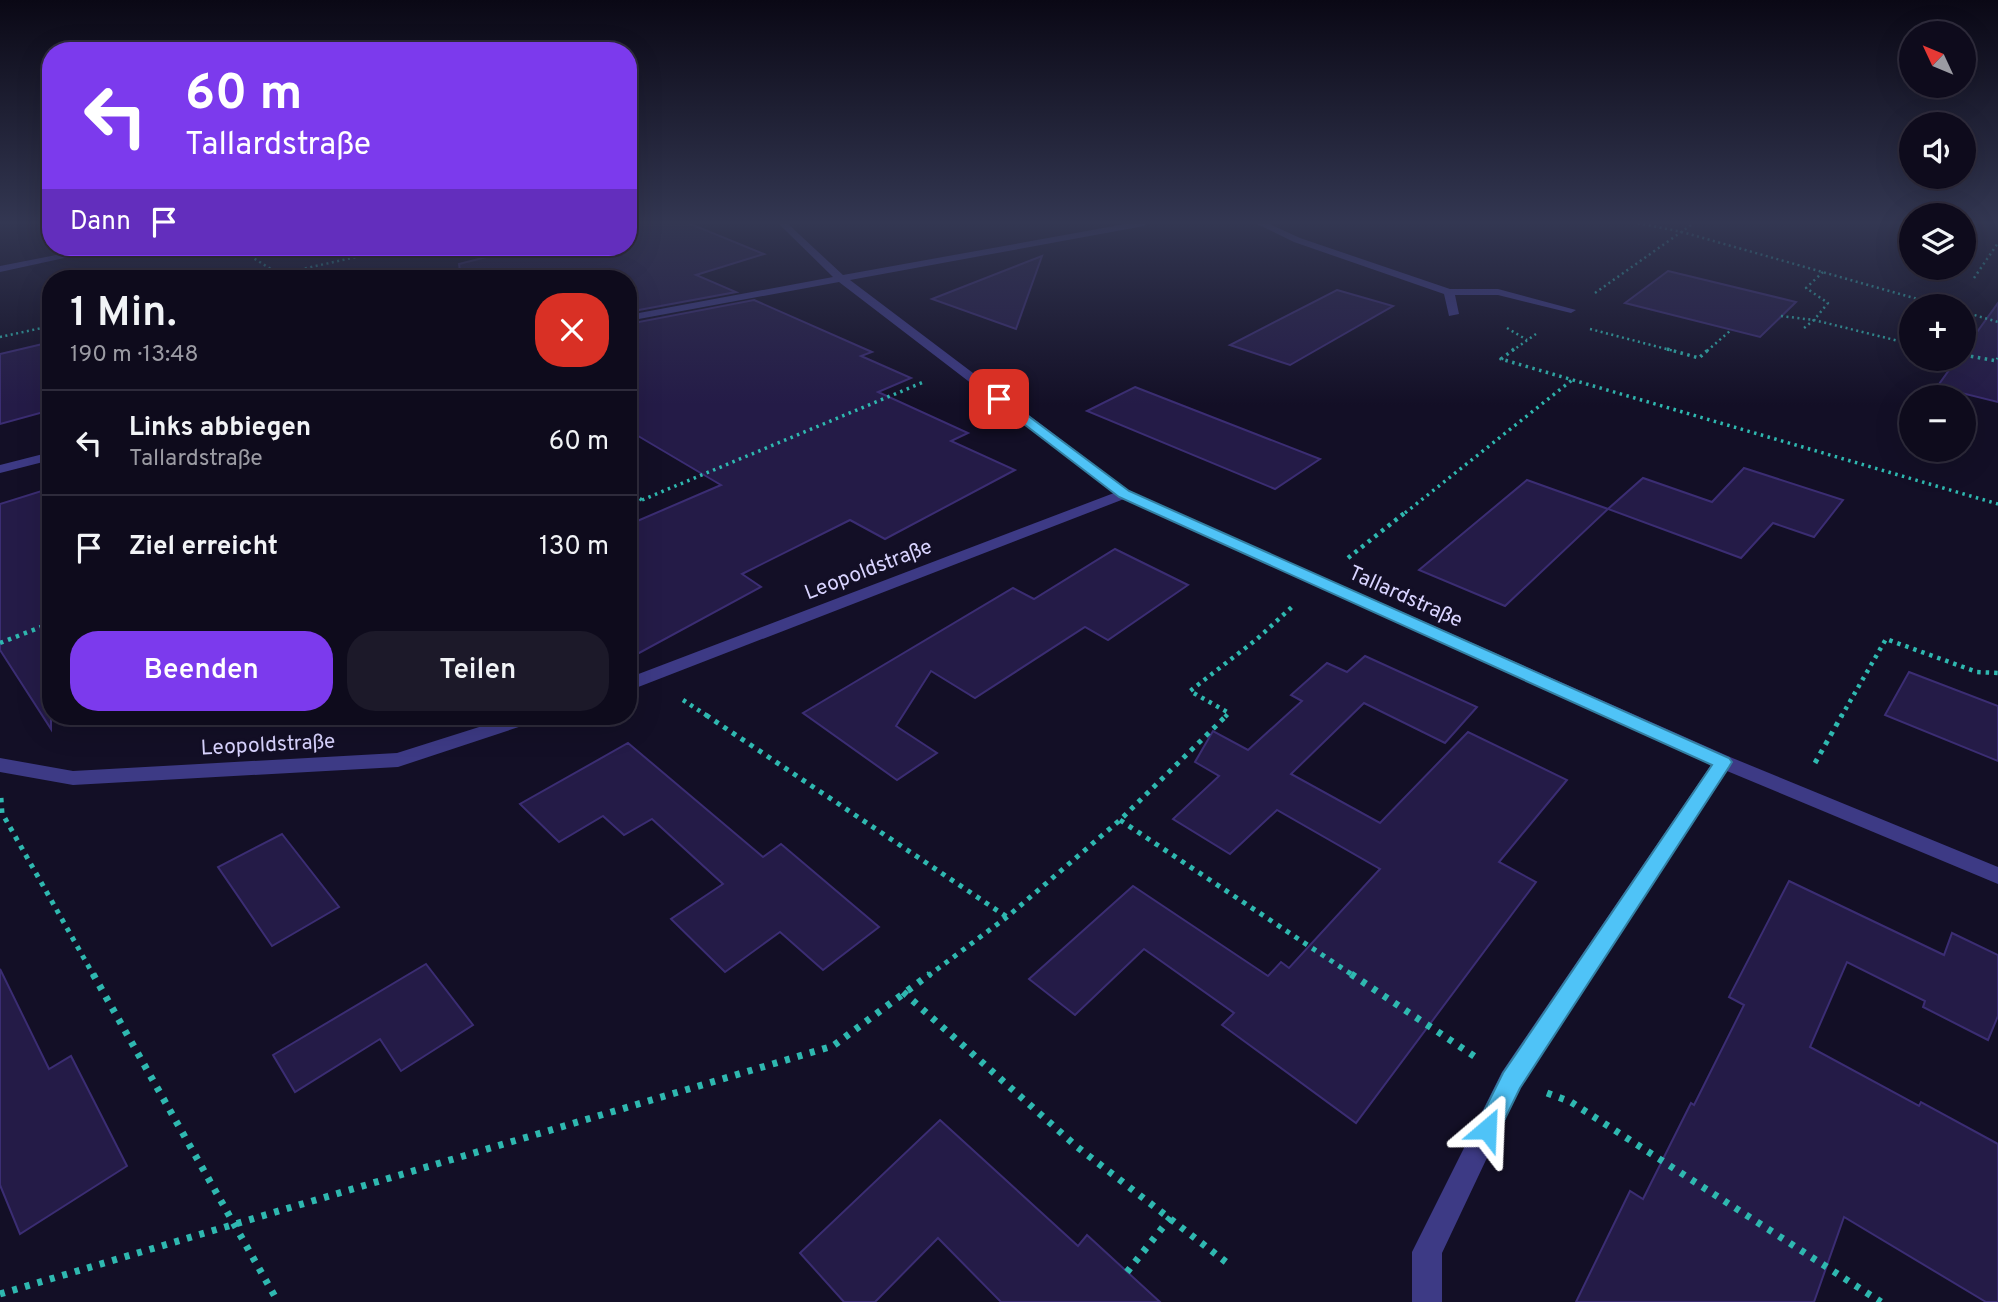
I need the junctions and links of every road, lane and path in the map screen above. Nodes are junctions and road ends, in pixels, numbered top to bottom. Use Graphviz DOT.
graph roads {
  1 [pos="809,284"];
  2 [pos="848,284"];
  3 [pos="1424,284"];
  4 [pos="1608,284"];
  5 [pos="1811,284"];
  6 [pos="1864,284"];
  7 [pos="1448,292"];
  8 [pos="1900,294"];
  9 [pos="1571,310"];
  10 [pos="1453,314"];
  11 [pos="637,316"];
  12 [pos="1782,316"];
  13 [pos="1976,316"];
  14 [pos="1556,320"];
  15 [pos="1814,320"];
  16 [pos="1998,322"];
  17 [pos="42,328"];
  18 [pos="1804,328"];
  19 [pos="1731,330"];
  20 [pos="0,337"];
  21 [pos="1899,341"];
  22 [pos="1976,357"];
  23 [pos="1998,360"];
  24 [pos="958,368"];
  25 [pos="1572,380"];
  26 [pos="42,458"];
  27 [pos="0,469"];
  28 [pos="1124,494"];
  29 [pos="637,497"];
  30 [pos="642,500"];
  31 [pos="637,502"];
  32 [pos="1998,505"];
  33 [pos="1319,582"];
  34 [pos="42,627"];
  35 [pos="0,643"];
  36 [pos="1998,673"];
  37 [pos="650,677"];
  38 [pos="637,682"];
  39 [pos="505,725"];
  40 [pos="1723,762"];
  41 [pos="1,765"];
  42 [pos="1798,794"];
  43 [pos="1998,876"];
  44 [pos="1007,917"];
  45 [pos="904,992"];
  46 [pos="1171,1217"];
  47 [pos="232,1223"];
  48 [pos="1226,1262"];
  49 [pos="1127,1272"];
  50 [pos="0,1294"];
  51 [pos="278,1302"];
  52 [pos="1427,1302"];
  1 -- 11 [label="street"];
  2 -- 24 [label="street, Tallardstraße"];
  3 -- 7 [label="street"];
  4 -- 9 [label="path"];
  5 -- 15 [label="path"];
  6 -- 8 [label="path"];
  7 -- 9 [label="street"];
  7 -- 10 [label="street"];
  9 -- 14 [label="path"];
  12 -- 15 [label="path"];
  13 -- 16 [label="path"];
  14 -- 19 [label="path"];
  14 -- 25 [label="path"];
  15 -- 18 [label="path"];
  15 -- 21 [label="path"];
  17 -- 20 [label="path"];
  22 -- 23 [label="path"];
  24 -- 28 [label="street, Tallardstraße"];
  24 -- 30 [label="path"];
  25 -- 32 [label="path"];
  25 -- 33 [label="path"];
  26 -- 27 [label="street"];
  28 -- 33 [label="street, Tallardstraße"];
  28 -- 37 [label="street, Leopoldstraße"];
  29 -- 30 [label="path"];
  30 -- 31 [label="path"];
  33 -- 40 [label="street, Tallardstraße"];
  33 -- 44 [label="path"];
  34 -- 35 [label="path"];
  36 -- 42 [label="path"];
  37 -- 38 [label="street, Leopoldstraße"];
  37 -- 44 [label="path"];
  39 -- 41 [label="street, Leopoldstraße"];
  40 -- 42 [label="street, Tallardstraße"];
  40 -- 52 [label="street"];
  41 -- 47 [label="path"];
  42 -- 43 [label="street, Tallardstraße"];
  44 -- 45 [label="path"];
  45 -- 46 [label="path"];
  45 -- 47 [label="path"];
  46 -- 48 [label="path"];
  46 -- 49 [label="path"];
  47 -- 50 [label="path"];
  47 -- 51 [label="path"];
}
